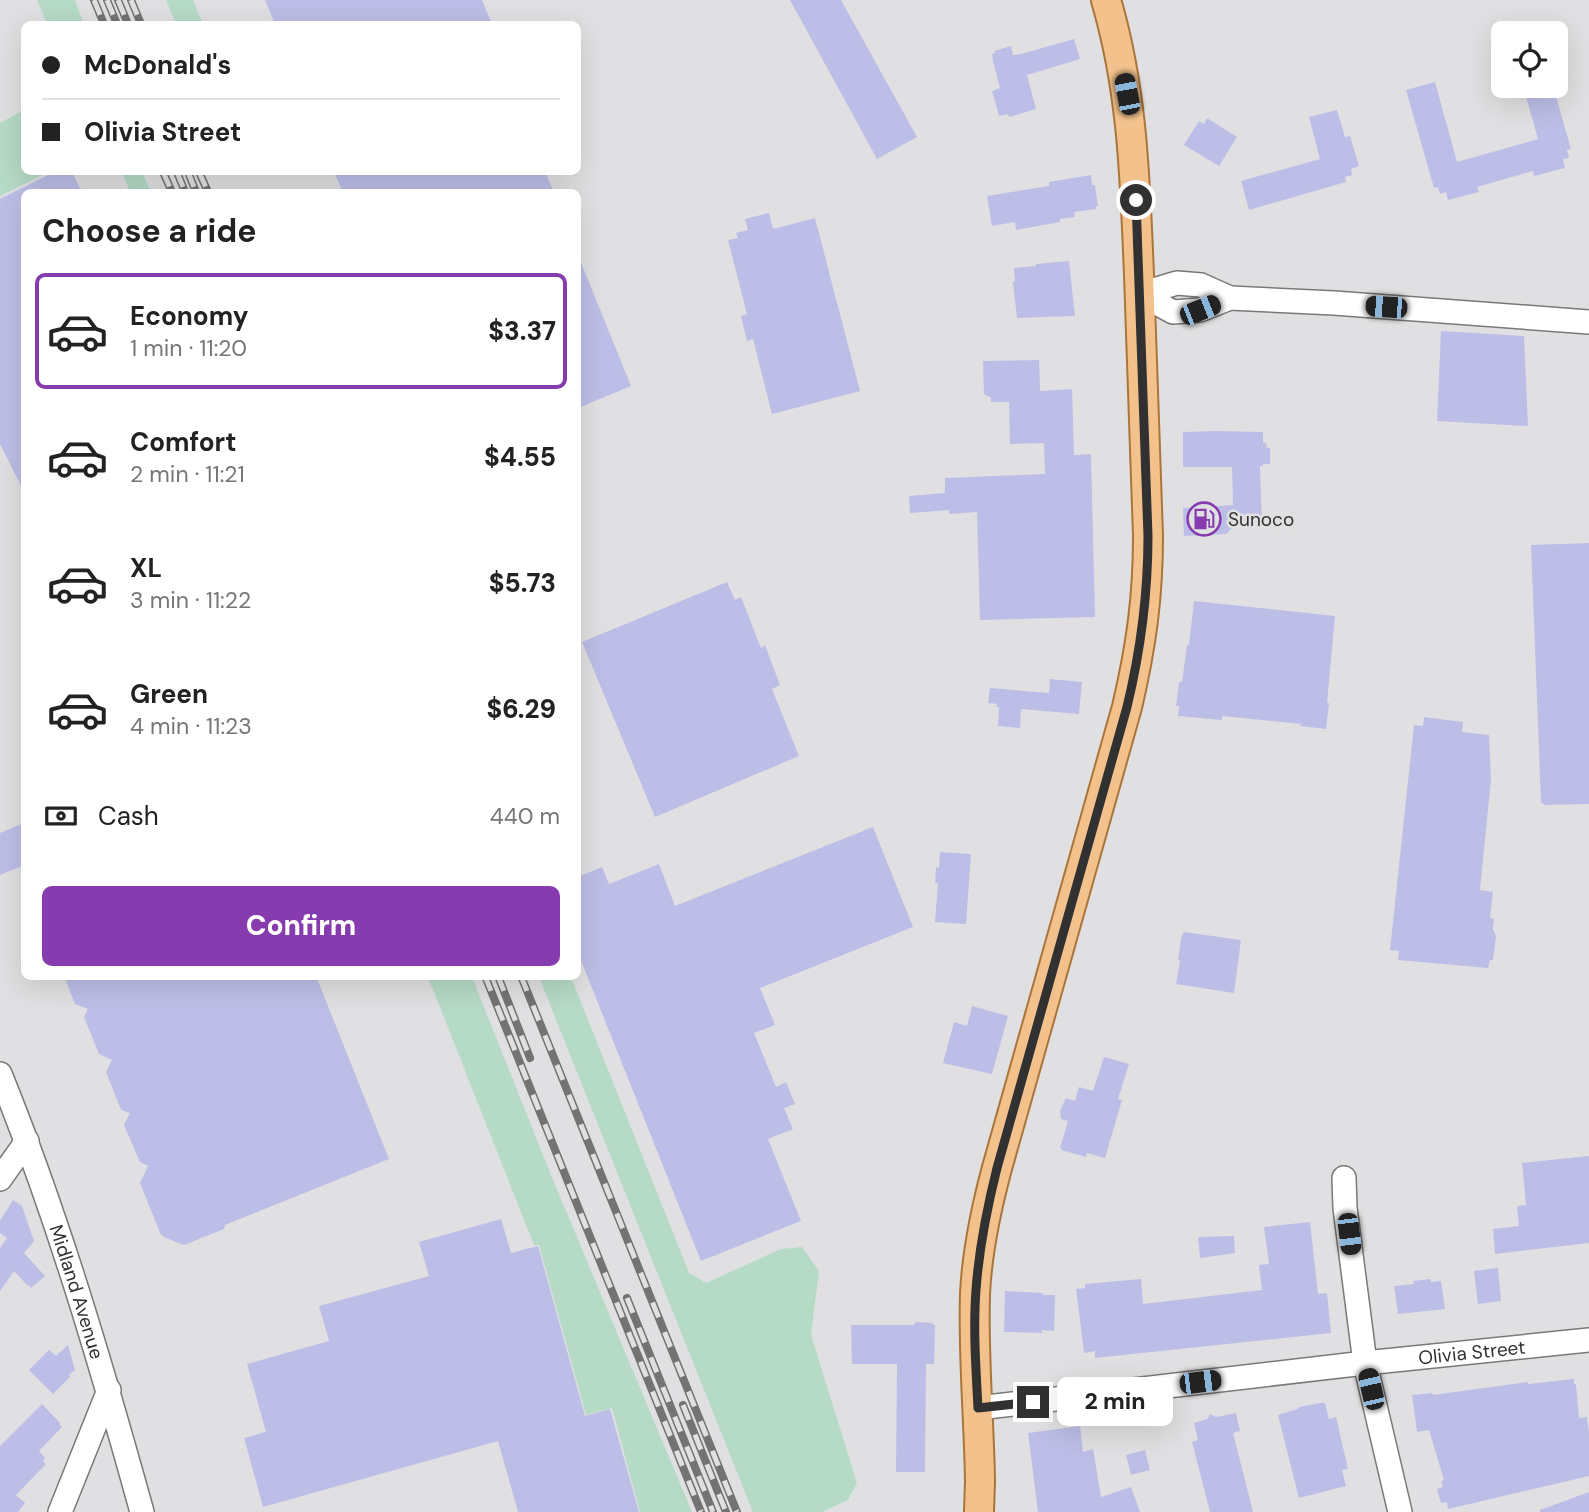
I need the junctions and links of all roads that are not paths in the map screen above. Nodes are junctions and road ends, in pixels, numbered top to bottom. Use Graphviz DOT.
graph roads {
  1 [pos="1106,0"];
  2 [pos="1140,294"];
  3 [pos="1589,322"];
  4 [pos="0,1074"];
  5 [pos="27,1141"];
  6 [pos="1344,1178"];
  7 [pos="0,1179"];
  8 [pos="1588,1341"];
  9 [pos="1365,1363"];
  10 [pos="108,1390"];
  11 [pos="978,1408"];
  12 [pos="60,1512"];
  13 [pos="142,1512"];
  14 [pos="979,1512"];
  15 [pos="1400,1512"];
  1 -- 2 [label="main road"];
  2 -- 3 [label="street"];
  2 -- 11 [label="main road"];
  4 -- 5 [label="street, Midland Avenue"];
  5 -- 7 [label="street"];
  5 -- 10 [label="street, Midland Avenue"];
  6 -- 9 [label="street"];
  8 -- 9 [label="street, Olivia Street"];
  9 -- 11 [label="street, Olivia Street"];
  9 -- 15 [label="street"];
  10 -- 12 [label="street"];
  10 -- 13 [label="street, Midland Avenue"];
  11 -- 14 [label="main road"];
}
